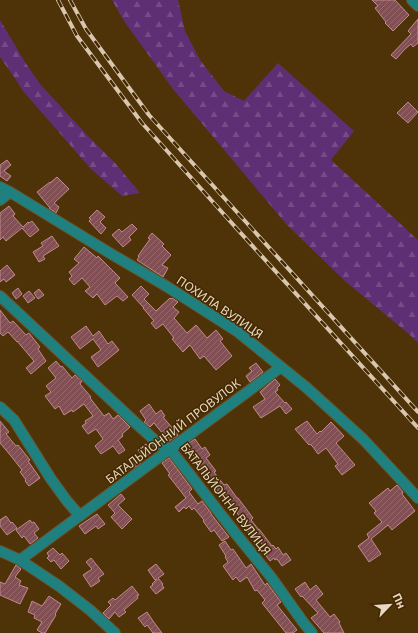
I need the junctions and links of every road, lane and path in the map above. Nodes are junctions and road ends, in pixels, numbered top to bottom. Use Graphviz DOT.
graph roads {
  1 [pos="412,0"];
  2 [pos="418,6"];
  3 [pos="0,187"];
  4 [pos="10,192"];
  5 [pos="0,200"];
  6 [pos="0,296"];
  7 [pos="281,367"];
  8 [pos="0,407"];
  9 [pos="170,449"];
  10 [pos="418,498"];
  11 [pos="80,516"];
  12 [pos="0,551"];
  13 [pos="20,560"];
  14 [pos="115,633"];
  15 [pos="312,633"];
  1 -- 2 [label="street"];
  3 -- 4 [label="street, ПОХИЛА ВУЛИЦЯ"];
  4 -- 5 [label="street"];
  4 -- 7 [label="street, ПОХИЛА ВУЛИЦЯ"];
  6 -- 9 [label="street, БАТАЛЬЙОННА ВУЛИЦЯ"];
  7 -- 9 [label="street, БАТАЛЬЙОННИЙ ПРОВУЛОК"];
  7 -- 10 [label="street, ПОХИЛА ВУЛИЦЯ"];
  8 -- 11 [label="street"];
  9 -- 11 [label="street, БАТАЛЬЙОННИЙ ПРОВУЛОК"];
  9 -- 15 [label="street, БАТАЛЬЙОННА ВУЛИЦЯ"];
  11 -- 13 [label="street, БАТАЛЬЙОННИЙ ПРОВУЛОК"];
  12 -- 13 [label="street"];
  13 -- 14 [label="street"];
}
